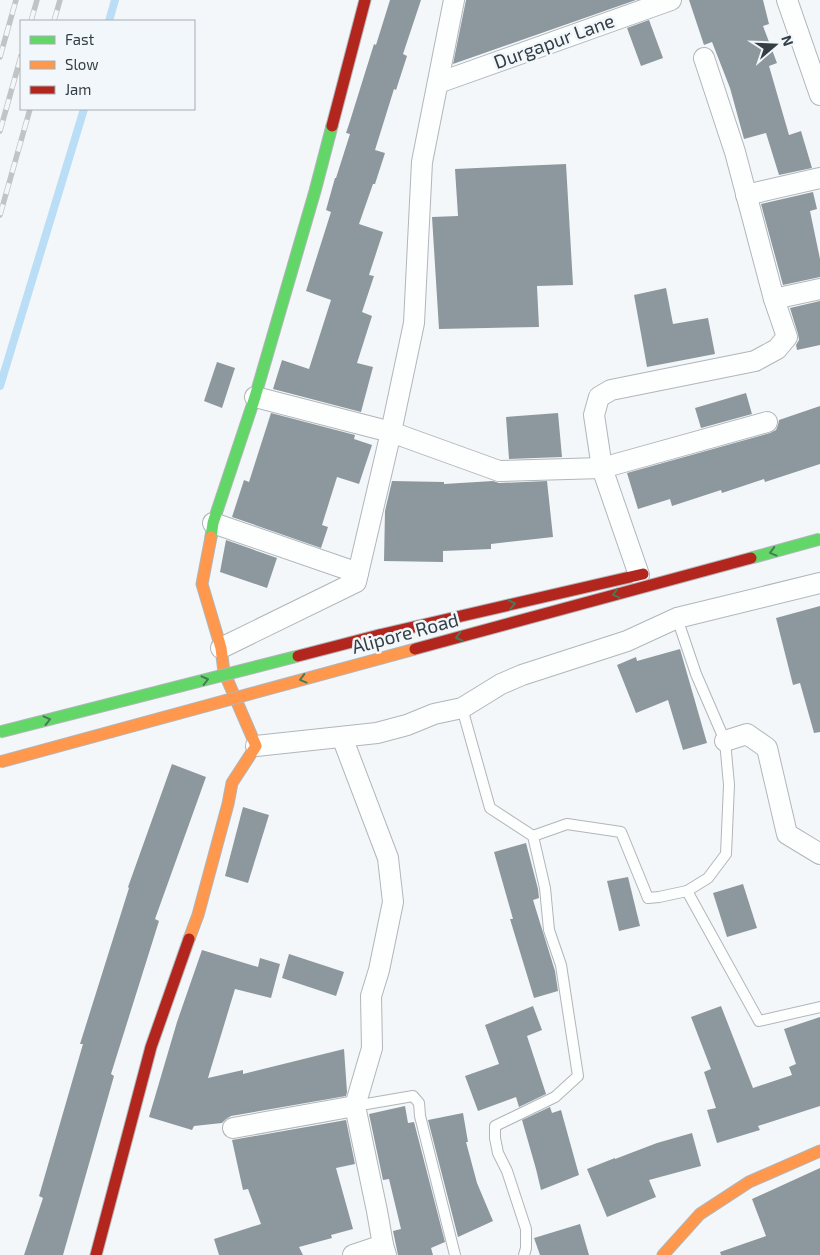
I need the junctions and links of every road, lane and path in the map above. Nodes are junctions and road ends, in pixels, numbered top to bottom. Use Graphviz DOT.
graph roads {
  1 [pos="366,0"];
  2 [pos="454,0"];
  3 [pos="671,0"];
  4 [pos="787,0"];
  5 [pos="704,58"];
  6 [pos="438,83"];
  7 [pos="820,96"];
  8 [pos="820,178"];
  9 [pos="746,195"];
  10 [pos="820,289"];
  11 [pos="774,299"];
  12 [pos="255,397"];
  13 [pos="767,422"];
  14 [pos="391,432"];
  15 [pos="602,468"];
  16 [pos="213,523"];
  17 [pos="820,539"];
  18 [pos="358,573"];
  19 [pos="648,573"];
  20 [pos="820,583"];
  21 [pos="677,618"];
  22 [pos="221,648"];
  23 [pos="462,708"];
  24 [pos="0,732"];
  25 [pos="342,737"];
  26 [pos="725,741"];
  27 [pos="256,746"];
  28 [pos="0,762"];
  29 [pos="533,836"];
  30 [pos="820,854"];
  31 [pos="687,891"];
  32 [pos="820,1006"];
  33 [pos="355,1106"];
  34 [pos="234,1128"];
  35 [pos="820,1151"];
  36 [pos="384,1250"];
  37 [pos="96,1255"];
  38 [pos="353,1255"];
  39 [pos="455,1255"];
  40 [pos="524,1255"];
  41 [pos="662,1255"];
  1 -- 12 [label="street"];
  2 -- 6 [label="street"];
  3 -- 6 [label="street, Durgapur Lane"];
  4 -- 7 [label="street"];
  5 -- 9 [label="street"];
  6 -- 14 [label="street"];
  8 -- 9 [label="street"];
  9 -- 11 [label="street"];
  10 -- 11 [label="street"];
  11 -- 15 [label="street"];
  12 -- 14 [label="street"];
  12 -- 16 [label="street"];
  13 -- 15 [label="street"];
  14 -- 15 [label="street"];
  14 -- 18 [label="street"];
  15 -- 19 [label="street"];
  16 -- 18 [label="street"];
  16 -- 22 [label="street"];
  17 -- 28 [label="street, Alipore Road, one-way, bridge"];
  18 -- 22 [label="street"];
  24 -- 19 [label="street, Alipore Road, one-way, bridge"];
  20 -- 21 [label="street"];
  21 -- 23 [label="street"];
  21 -- 26 [label="lane"];
  22 -- 27 [label="street"];
  23 -- 25 [label="street"];
  23 -- 29 [label="lane"];
  25 -- 27 [label="street"];
  25 -- 33 [label="street"];
  26 -- 30 [label="street"];
  26 -- 31 [label="lane"];
  27 -- 37 [label="street"];
  29 -- 31 [label="lane"];
  29 -- 40 [label="lane"];
  31 -- 32 [label="lane"];
  33 -- 34 [label="street"];
  33 -- 36 [label="street"];
  33 -- 39 [label="lane"];
  35 -- 41 [label="street"];
  36 -- 38 [label="street"];
}
